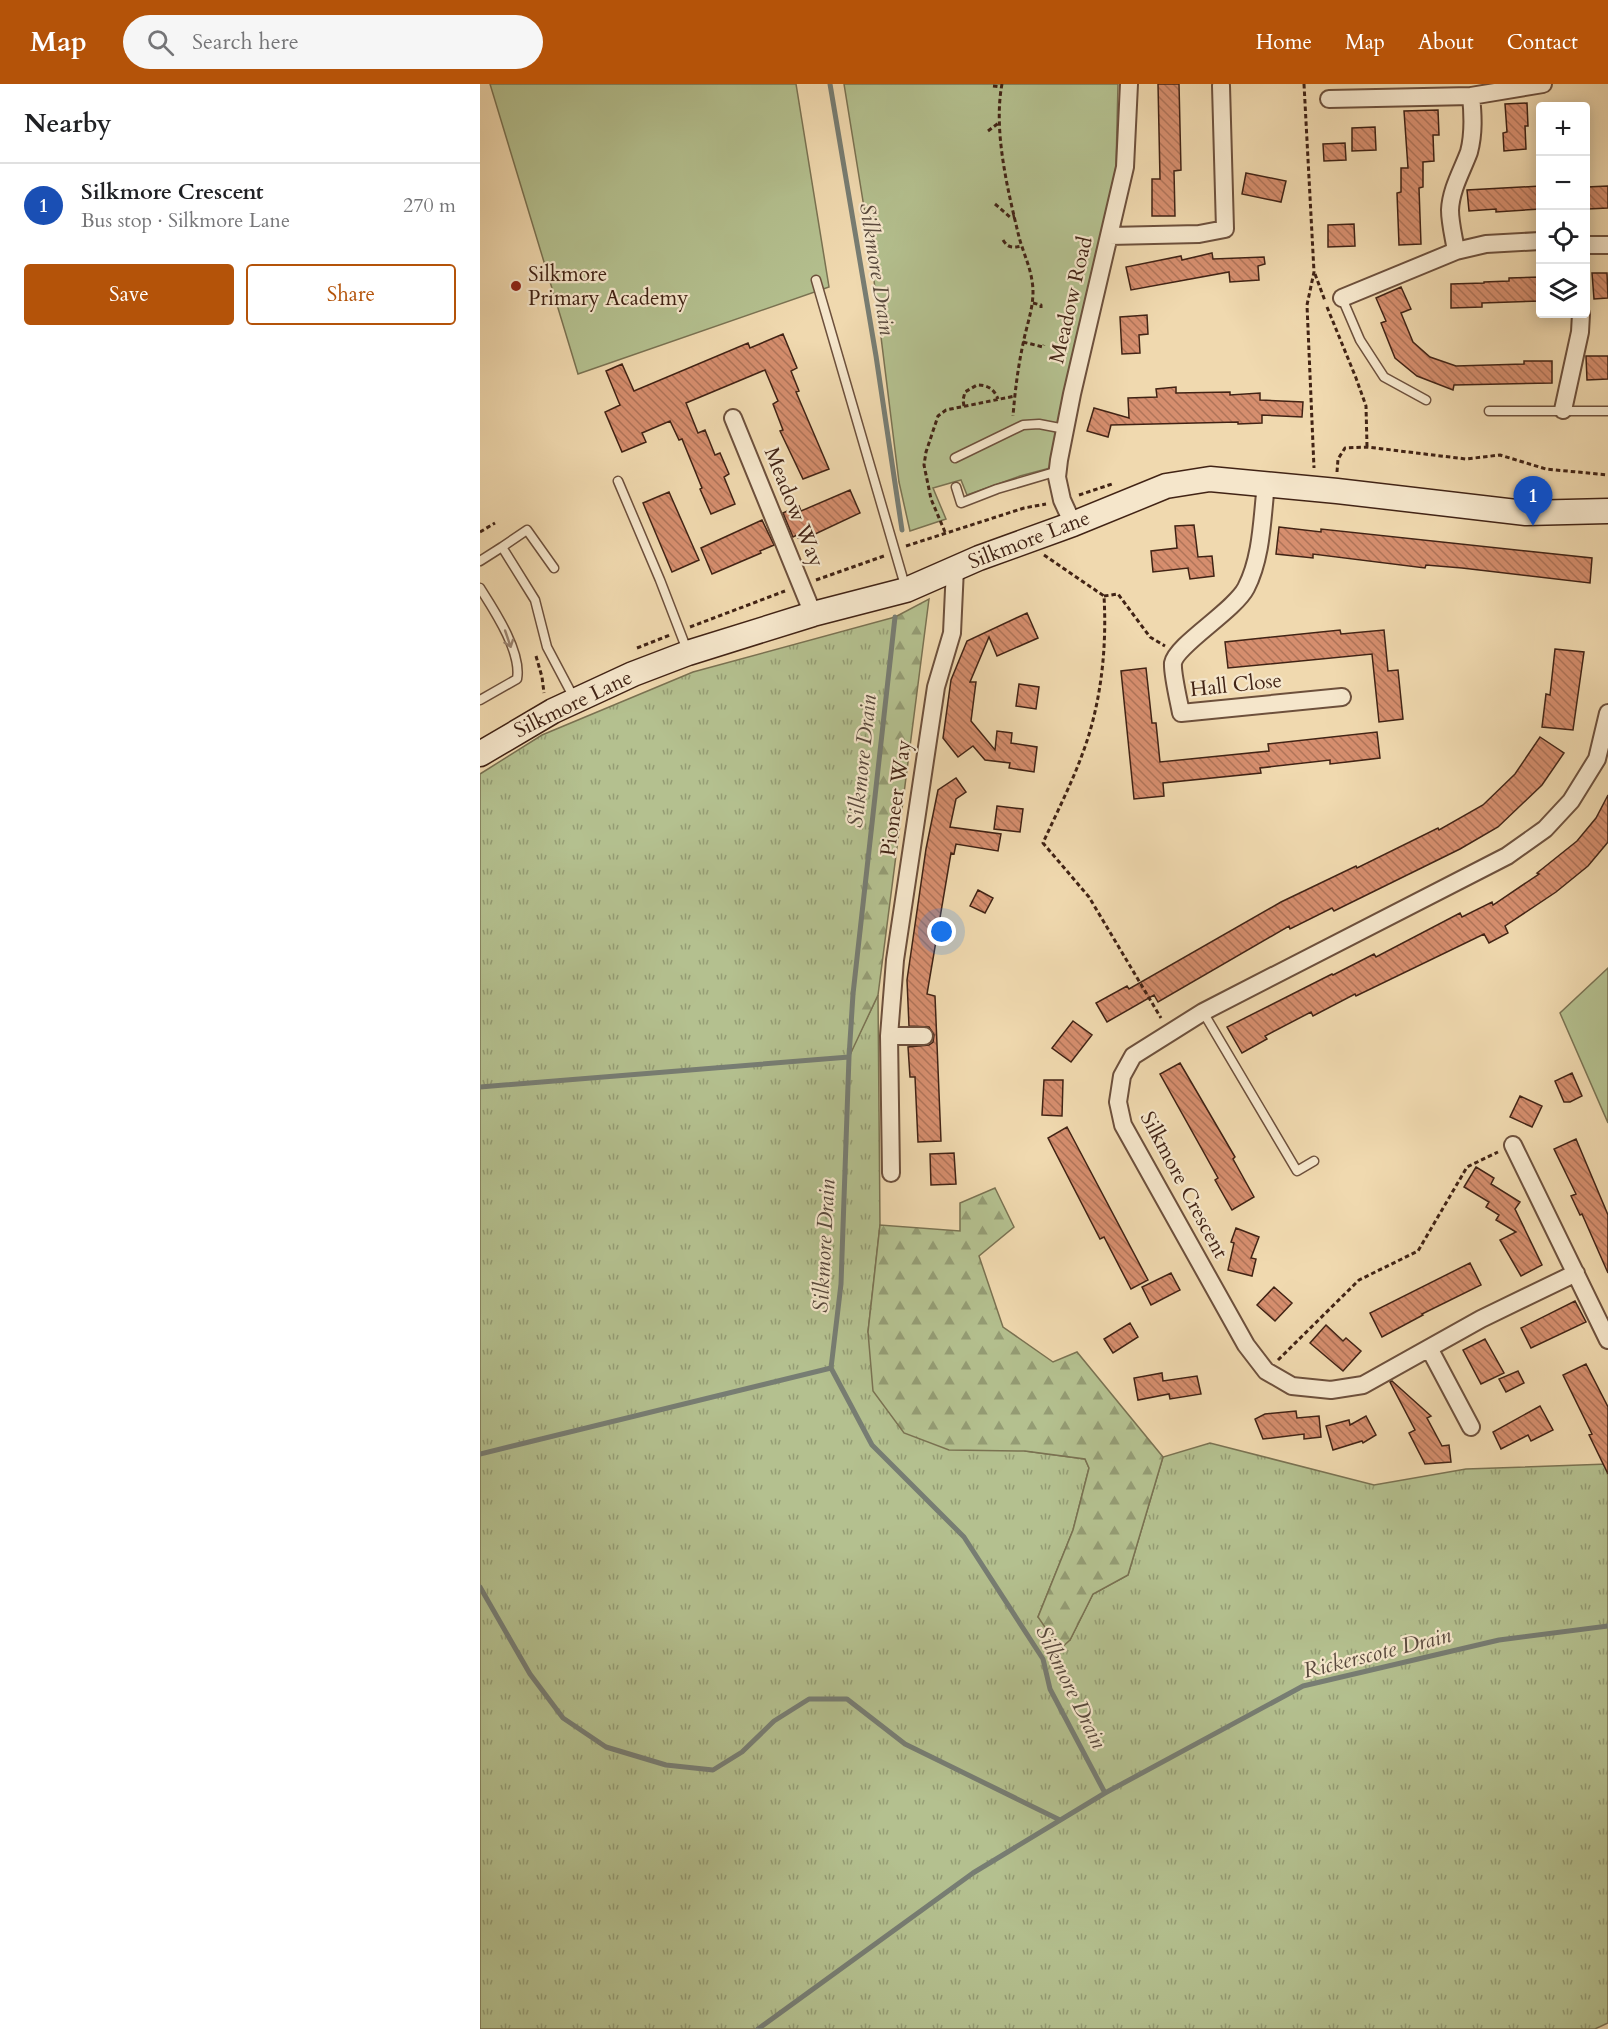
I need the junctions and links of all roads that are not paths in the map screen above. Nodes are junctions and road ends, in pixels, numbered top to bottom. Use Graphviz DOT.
graph roads {
  1 [pos="1129,84"];
  2 [pos="1543,84"];
  3 [pos="1221,86"];
  4 [pos="1471,96"];
  5 [pos="1329,99"];
  6 [pos="1109,236"];
  7 [pos="1536,241"];
  8 [pos="1590,245"];
  9 [pos="1608,246"];
  10 [pos="1456,251"];
  11 [pos="816,280"];
  12 [pos="1342,298"];
  13 [pos="1581,318"];
  14 [pos="1426,400"];
  15 [pos="1563,410"];
  16 [pos="1489,411"];
  17 [pos="1608,411"];
  18 [pos="733,418"];
  19 [pos="1065,429"];
  20 [pos="955,458"];
  21 [pos="1058,471"];
  22 [pos="618,481"];
  23 [pos="1266,484"];
  24 [pos="956,487"];
  25 [pos="1608,511"];
  26 [pos="1073,524"];
  27 [pos="502,547"];
  28 [pos="480,561"];
  29 [pos="554,568"];
  30 [pos="955,568"];
  31 [pos="480,588"];
  32 [pos="906,590"];
  33 [pos="813,614"];
  34 [pos="688,653"];
  35 [pos="1342,697"];
  36 [pos="480,700"];
  37 [pos="575,700"];
  38 [pos="1608,713"];
  39 [pos="480,754"];
  40 [pos="1203,1012"];
  41 [pos="889,1036"];
  42 [pos="924,1036"];
  43 [pos="1513,1145"];
  44 [pos="1314,1161"];
  45 [pos="891,1173"];
  46 [pos="1576,1273"];
  47 [pos="1608,1340"];
  48 [pos="1429,1348"];
  49 [pos="1471,1427"];
  1 -- 6 [label="street, Meadow Road"];
  2 -- 4 [label="street"];
  3 -- 6 [label="street"];
  4 -- 5 [label="street"];
  4 -- 10 [label="street"];
  6 -- 19 [label="street, Meadow Road"];
  7 -- 10 [label="street"];
  8 -- 9 [label="street"];
  10 -- 12 [label="street"];
  11 -- 32 [label="lane"];
  12 -- 14 [label="lane"];
  13 -- 15 [label="street"];
  15 -- 16 [label="lane"];
  15 -- 17 [label="lane"];
  18 -- 33 [label="street, Meadow Way"];
  19 -- 20 [label="lane"];
  19 -- 21 [label="street, Meadow Road"];
  21 -- 24 [label="lane"];
  21 -- 26 [label="street, Meadow Road"];
  22 -- 34 [label="lane"];
  23 -- 25 [label="street, Silkmore Lane"];
  23 -- 26 [label="street, Silkmore Lane"];
  23 -- 35 [label="street, Hall Close"];
  26 -- 30 [label="street, Silkmore Lane"];
  27 -- 28 [label="lane"];
  27 -- 29 [label="lane"];
  27 -- 37 [label="lane"];
  30 -- 32 [label="street, Silkmore Lane"];
  30 -- 41 [label="street, Pioneer Way"];
  31 -- 36 [label="lane, one-way"];
  32 -- 33 [label="street, Silkmore Lane"];
  33 -- 34 [label="street, Silkmore Lane"];
  34 -- 37 [label="street, Silkmore Lane"];
  37 -- 39 [label="street, Silkmore Lane"];
  38 -- 40 [label="street, Silkmore Crescent"];
  40 -- 44 [label="lane"];
  40 -- 48 [label="street, Silkmore Crescent"];
  41 -- 42 [label="street"];
  41 -- 45 [label="street, Pioneer Way"];
  43 -- 46 [label="street"];
  46 -- 47 [label="street"];
  46 -- 48 [label="street, Silkmore Crescent"];
  48 -- 49 [label="street"];
}
